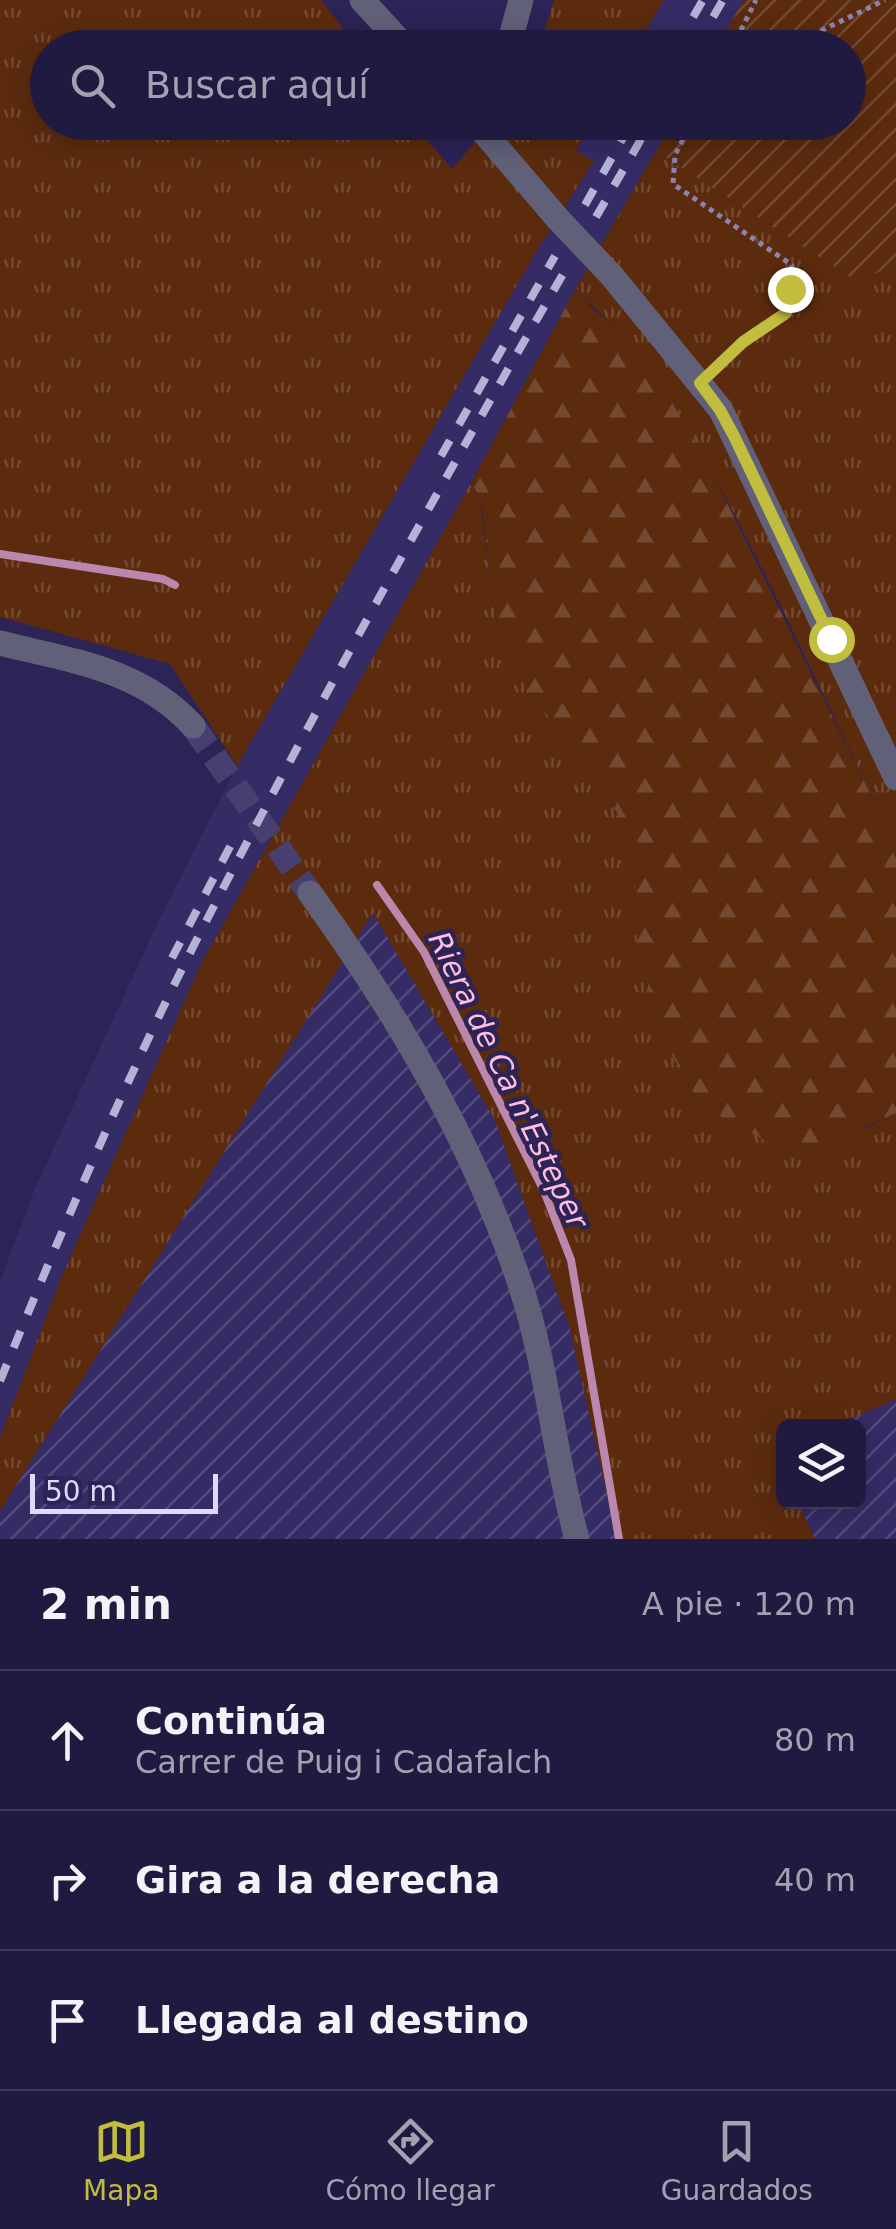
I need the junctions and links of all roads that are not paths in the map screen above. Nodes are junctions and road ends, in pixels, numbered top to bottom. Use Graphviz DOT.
graph roads {
  1 [pos="362,0"];
  2 [pos="521,0"];
  3 [pos="390,30"];
  4 [pos="513,30"];
  5 [pos="493,140"];
  6 [pos="0,643"];
  7 [pos="193,726"];
  8 [pos="896,778"];
  9 [pos="310,894"];
  10 [pos="578,1539"];
  1 -- 3 [label="street"];
  2 -- 4 [label="street"];
  5 -- 8 [label="street, bridge"];
  6 -- 7 [label="street"];
  9 -- 10 [label="street"];
}
